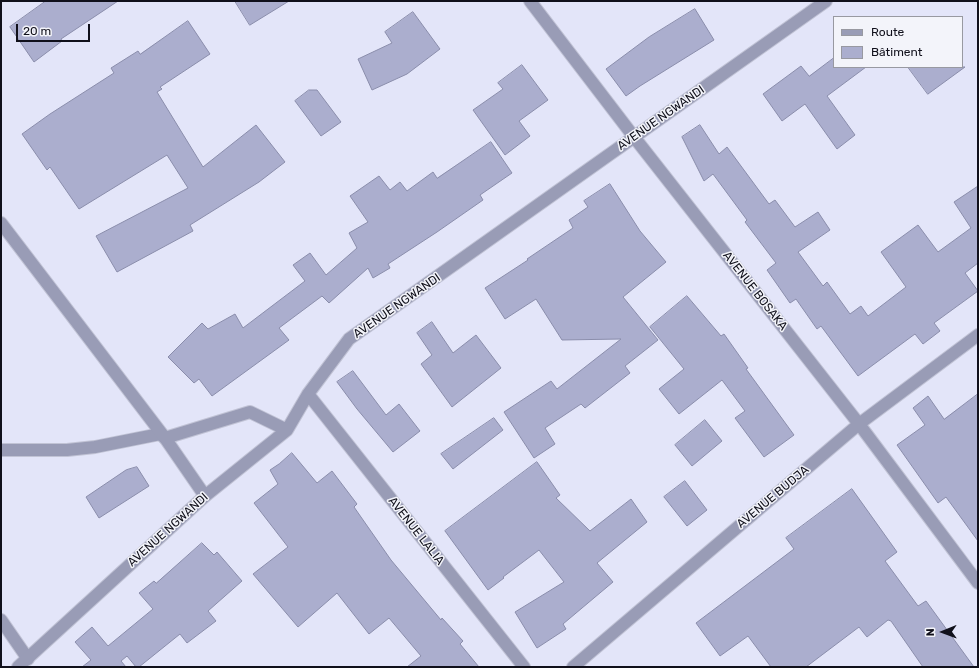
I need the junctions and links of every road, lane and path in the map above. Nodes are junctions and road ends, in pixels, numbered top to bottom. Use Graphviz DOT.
graph roads {
  1 [pos="530,1"];
  2 [pos="826,1"];
  3 [pos="634,138"];
  4 [pos="1,223"];
  5 [pos="978,335"];
  6 [pos="308,394"];
  7 [pos="859,424"];
  8 [pos="287,430"];
  9 [pos="165,438"];
  10 [pos="1,450"];
  11 [pos="205,496"];
  12 [pos="978,583"];
  13 [pos="1,620"];
  14 [pos="31,663"];
  15 [pos="18,667"];
  16 [pos="524,667"];
  17 [pos="573,667"];
  1 -- 3 [label="street, AVENUE BOSAKA"];
  2 -- 3 [label="street, AVENUE NGWANDI"];
  3 -- 6 [label="street, AVENUE NGWANDI"];
  3 -- 7 [label="street, AVENUE BOSAKA"];
  4 -- 9 [label="street"];
  5 -- 7 [label="street, AVENUE BUDJA"];
  6 -- 8 [label="street, AVENUE NGWANDI"];
  6 -- 16 [label="street, AVENUE LALIA"];
  7 -- 12 [label="street, AVENUE BOSAKA"];
  7 -- 17 [label="street, AVENUE BUDJA"];
  8 -- 9 [label="street"];
  8 -- 11 [label="street, AVENUE NGWANDI"];
  9 -- 10 [label="street"];
  9 -- 11 [label="street"];
  11 -- 14 [label="street, AVENUE NGWANDI"];
  13 -- 14 [label="street"];
  14 -- 15 [label="street, AVENUE NGWANDI"];
}
